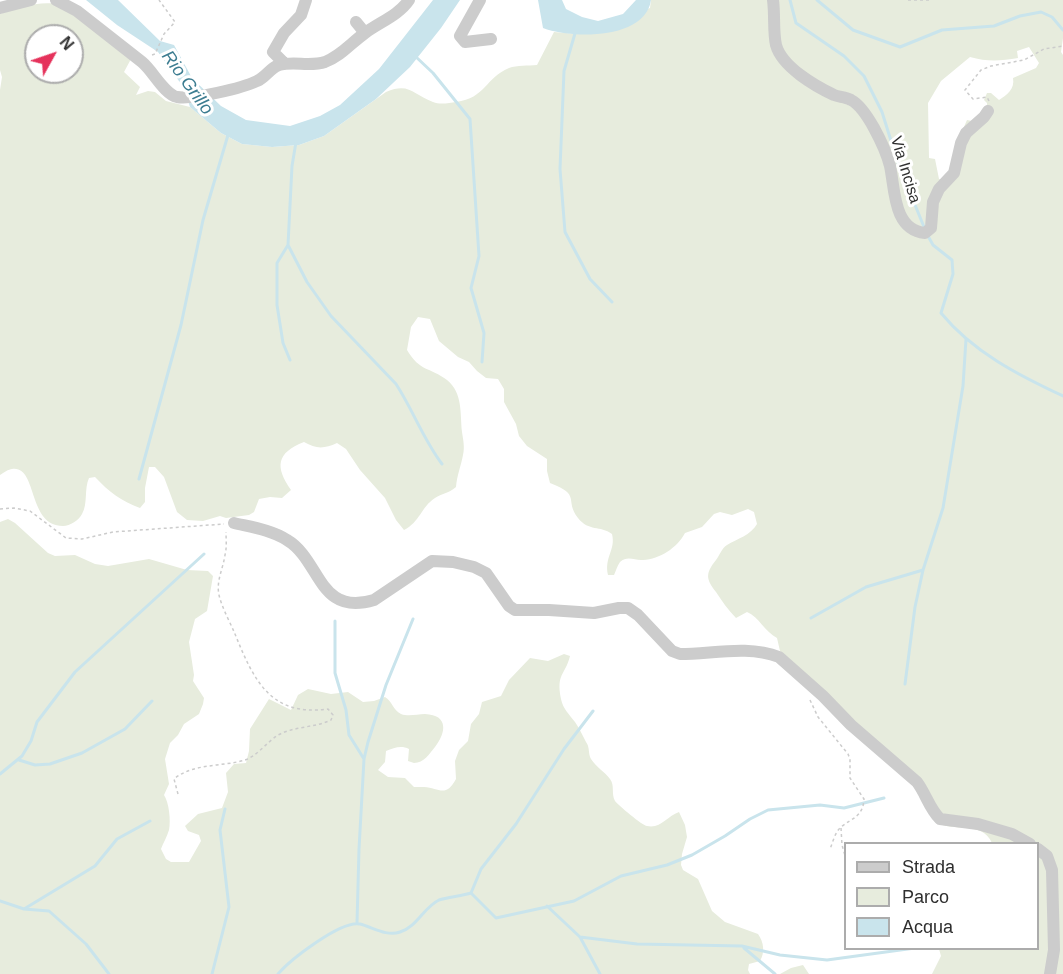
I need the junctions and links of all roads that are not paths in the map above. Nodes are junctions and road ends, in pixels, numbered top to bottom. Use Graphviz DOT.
graph roads {
  1 [pos="31,0"];
  2 [pos="56,0"];
  3 [pos="306,0"];
  4 [pos="409,0"];
  5 [pos="480,0"];
  6 [pos="773,0"];
  7 [pos="0,8"];
  8 [pos="356,22"];
  9 [pos="365,33"];
  10 [pos="491,39"];
  11 [pos="287,64"];
  12 [pos="988,111"];
  13 [pos="234,523"];
  14 [pos="1028,842"];
  15 [pos="1039,850"];
  16 [pos="1050,974"];
  1 -- 7 [label="street"];
  2 -- 11 [label="street"];
  3 -- 11 [label="street"];
  4 -- 9 [label="street"];
  5 -- 10 [label="street"];
  6 -- 12 [label="street, Via Incisa"];
  8 -- 9 [label="street"];
  9 -- 11 [label="street"];
  13 -- 14 [label="street"];
  15 -- 16 [label="street"];
}
